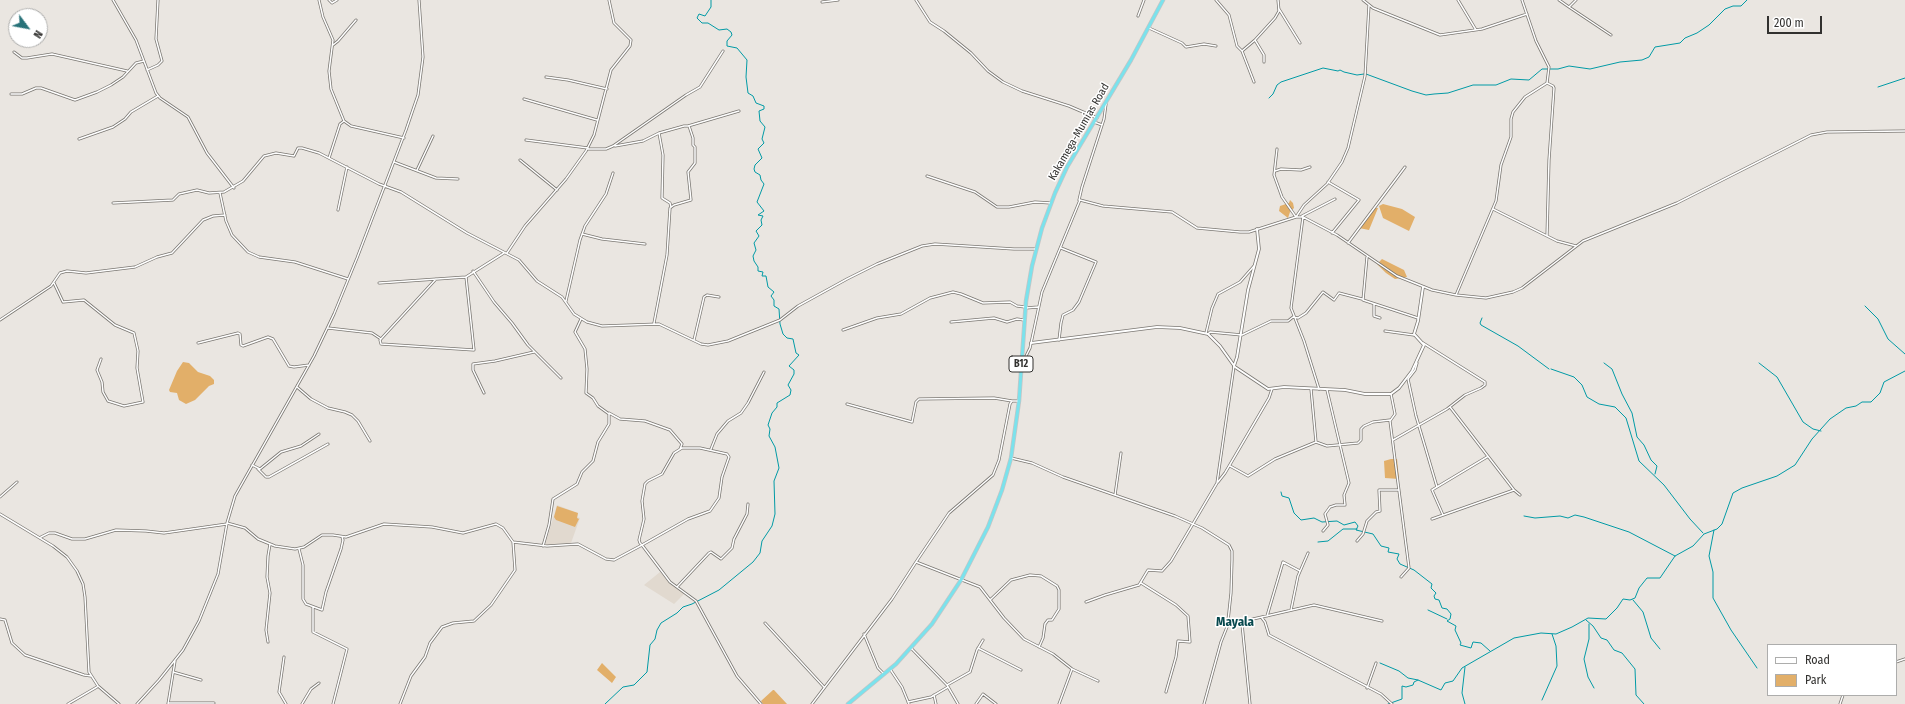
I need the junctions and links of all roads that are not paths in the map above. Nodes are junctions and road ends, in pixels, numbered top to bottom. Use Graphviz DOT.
graph roads {
  1 [pos="113,0"];
  2 [pos="158,0"];
  3 [pos="319,0"];
  4 [pos="329,0"];
  5 [pos="337,0"];
  6 [pos="419,0"];
  7 [pos="609,0"];
  8 [pos="838,0"];
  9 [pos="916,0"];
  10 [pos="1144,0"];
  11 [pos="1163,0"];
  12 [pos="1216,0"];
  13 [pos="1278,0"];
  14 [pos="1363,0"];
  15 [pos="1458,0"];
  16 [pos="1522,0"];
  17 [pos="1559,0"];
  18 [pos="1576,0"];
  19 [pos="822,2"];
  20 [pos="1369,5"];
  21 [pos="1573,5"];
  22 [pos="1278,7"];
  23 [pos="1569,7"];
  24 [pos="1572,10"];
  25 [pos="1527,14"];
  26 [pos="1138,16"];
  27 [pos="356,20"];
  28 [pos="1149,28"];
  29 [pos="1476,30"];
  30 [pos="1611,36"];
  31 [pos="1255,40"];
  32 [pos="1300,43"];
  33 [pos="333,44"];
  34 [pos="1216,46"];
  35 [pos="723,51"];
  36 [pos="1242,51"];
  37 [pos="14,52"];
  38 [pos="144,61"];
  39 [pos="1264,62"];
  40 [pos="147,70"];
  41 [pos="127,71"];
  42 [pos="546,77"];
  43 [pos="1254,82"];
  44 [pos="1547,82"];
  45 [pos="607,89"];
  46 [pos="11,94"];
  47 [pos="158,96"];
  48 [pos="524,100"];
  49 [pos="1107,102"];
  50 [pos="739,111"];
  51 [pos="597,120"];
  52 [pos="1095,120"];
  53 [pos="344,121"];
  54 [pos="1102,125"];
  55 [pos="688,126"];
  56 [pos="1905,131"];
  57 [pos="659,133"];
  58 [pos="433,136"];
  59 [pos="404,138"];
  60 [pos="79,139"];
  61 [pos="526,140"];
  62 [pos="614,146"];
  63 [pos="588,149"];
  64 [pos="1277,149"];
  65 [pos="329,158"];
  66 [pos="520,160"];
  67 [pos="394,162"];
  68 [pos="348,167"];
  69 [pos="1310,167"];
  70 [pos="1405,167"];
  71 [pos="417,170"];
  72 [pos="1275,171"];
  73 [pos="613,173"];
  74 [pos="927,176"];
  75 [pos="458,179"];
  76 [pos="1328,182"];
  77 [pos="384,186"];
  78 [pos="234,188"];
  79 [pos="557,190"];
  80 [pos="220,192"];
  81 [pos="1335,199"];
  82 [pos="1079,201"];
  83 [pos="113,203"];
  84 [pos="1051,203"];
  85 [pos="671,207"];
  86 [pos="1493,209"];
  87 [pos="338,210"];
  88 [pos="225,215"];
  89 [pos="1296,217"];
  90 [pos="1302,217"];
  91 [pos="1257,229"];
  92 [pos="1332,233"];
  93 [pos="582,234"];
  94 [pos="1547,236"];
  95 [pos="1348,242"];
  96 [pos="645,244"];
  97 [pos="1576,246"];
  98 [pos="1061,248"];
  99 [pos="1036,249"];
  100 [pos="505,253"];
  101 [pos="1368,256"];
  102 [pos="1254,266"];
  103 [pos="473,271"];
  104 [pos="466,276"];
  105 [pos="348,279"];
  106 [pos="436,279"];
  107 [pos="54,283"];
  108 [pos="379,283"];
  109 [pos="1423,287"];
  110 [pos="1456,295"];
  111 [pos="718,297"];
  112 [pos="1362,299"];
  113 [pos="566,301"];
  114 [pos="1374,304"];
  115 [pos="1025,307"];
  116 [pos="1038,307"];
  117 [pos="1294,317"];
  118 [pos="1380,318"];
  119 [pos="1418,318"];
  120 [pos="581,319"];
  121 [pos="0,320"];
  122 [pos="1024,320"];
  123 [pos="951,322"];
  124 [pos="654,323"];
  125 [pos="328,328"];
  126 [pos="843,330"];
  127 [pos="1385,331"];
  128 [pos="1207,333"];
  129 [pos="1240,335"];
  130 [pos="1414,335"];
  131 [pos="380,340"];
  132 [pos="694,340"];
  133 [pos="1059,340"];
  134 [pos="198,343"];
  135 [pos="1031,343"];
  136 [pos="1423,343"];
  137 [pos="1029,351"];
  138 [pos="534,352"];
  139 [pos="1022,353"];
  140 [pos="101,359"];
  141 [pos="1417,363"];
  142 [pos="1021,364"];
  143 [pos="309,365"];
  144 [pos="1234,366"];
  145 [pos="764,372"];
  146 [pos="561,378"];
  147 [pos="297,387"];
  148 [pos="1272,389"];
  149 [pos="1311,389"];
  150 [pos="1319,389"];
  151 [pos="1327,390"];
  152 [pos="484,393"];
  153 [pos="1391,394"];
  154 [pos="1012,400"];
  155 [pos="1019,401"];
  156 [pos="847,404"];
  157 [pos="1450,407"];
  158 [pos="607,412"];
  159 [pos="1390,420"];
  160 [pos="1419,425"];
  161 [pos="319,434"];
  162 [pos="1393,440"];
  163 [pos="370,441"];
  164 [pos="1316,442"];
  165 [pos="328,444"];
  166 [pos="682,445"];
  167 [pos="1340,446"];
  168 [pos="685,448"];
  169 [pos="680,449"];
  170 [pos="710,449"];
  171 [pos="1120,453"];
  172 [pos="1488,457"];
  173 [pos="1011,458"];
  174 [pos="252,465"];
  175 [pos="1230,466"];
  176 [pos="258,469"];
  177 [pos="17,482"];
  178 [pos="1217,483"];
  179 [pos="1437,487"];
  180 [pos="1399,490"];
  181 [pos="1514,490"];
  182 [pos="1115,495"];
  183 [pos="1520,495"];
  184 [pos="0,497"];
  185 [pos="748,504"];
  186 [pos="0,514"];
  187 [pos="1443,515"];
  188 [pos="1432,519"];
  189 [pos="227,524"];
  190 [pos="1192,524"];
  191 [pos="1323,530"];
  192 [pos="342,537"];
  193 [pos="40,538"];
  194 [pos="1357,541"];
  195 [pos="513,542"];
  196 [pos="270,544"];
  197 [pos="642,545"];
  198 [pos="543,546"];
  199 [pos="299,548"];
  200 [pos="1308,553"];
  201 [pos="916,562"];
  202 [pos="1300,571"];
  203 [pos="1401,577"];
  204 [pos="961,580"];
  205 [pos="1141,583"];
  206 [pos="677,587"];
  207 [pos="990,600"];
  208 [pos="1086,602"];
  209 [pos="313,607"];
  210 [pos="1291,610"];
  211 [pos="1267,617"];
  212 [pos="1262,618"];
  213 [pos="0,619"];
  214 [pos="1382,621"];
  215 [pos="1229,622"];
  216 [pos="1240,622"];
  217 [pos="765,623"];
  218 [pos="864,634"];
  219 [pos="983,640"];
  220 [pos="268,642"];
  221 [pos="1039,647"];
  222 [pos="911,648"];
  223 [pos="978,648"];
  224 [pos="284,657"];
  225 [pos="176,659"];
  226 [pos="1376,663"];
  227 [pos="890,669"];
  228 [pos="1072,669"];
  229 [pos="1021,670"];
  230 [pos="173,672"];
  231 [pos="884,674"];
  232 [pos="92,676"];
  233 [pos="201,680"];
  234 [pos="1098,681"];
  235 [pos="319,683"];
  236 [pos="947,685"];
  237 [pos="98,686"];
  238 [pos="824,687"];
  239 [pos="948,687"];
  240 [pos="1367,688"];
  241 [pos="1166,692"];
  242 [pos="934,695"];
  243 [pos="1843,696"];
  244 [pos="168,703"];
  245 [pos="214,703"];
  246 [pos="909,703"];
  247 [pos="68,704"];
  248 [pos="119,704"];
  249 [pos="137,704"];
  250 [pos="286,704"];
  251 [pos="302,704"];
  252 [pos="333,704"];
  253 [pos="400,704"];
  254 [pos="761,704"];
  255 [pos="812,704"];
  256 [pos="848,704"];
  257 [pos="936,704"];
  258 [pos="958,704"];
  259 [pos="976,704"];
  260 [pos="996,704"];
  261 [pos="1059,704"];
  262 [pos="1204,704"];
  263 [pos="1250,704"];
  264 [pos="1392,704"];
  265 [pos="1840,704"];
  1 -- 38 [label="street"];
  2 -- 40 [label="street"];
  3 -- 33 [label="street"];
  4 -- 5 [label="street"];
  6 -- 59 [label="street"];
  7 -- 45 [label="street"];
  8 -- 19 [label="street"];
  9 -- 52 [label="street"];
  10 -- 26 [label="street"];
  11 -- 28 [label="highway, Kakamega-Mumias Road / B12"];
  12 -- 36 [label="street"];
  13 -- 22 [label="street"];
  14 -- 20 [label="street"];
  15 -- 29 [label="street"];
  16 -- 25 [label="street"];
  17 -- 23 [label="street"];
  18 -- 21 [label="street"];
  20 -- 29 [label="street"];
  20 -- 76 [label="street"];
  21 -- 23 [label="street"];
  21 -- 24 [label="street"];
  22 -- 31 [label="street"];
  22 -- 32 [label="street"];
  23 -- 24 [label="street"];
  24 -- 30 [label="street"];
  25 -- 29 [label="street"];
  25 -- 44 [label="street"];
  27 -- 33 [label="street"];
  28 -- 34 [label="street"];
  28 -- 49 [label="highway, Kakamega-Mumias Road / B12"];
  31 -- 36 [label="street"];
  31 -- 39 [label="street"];
  33 -- 53 [label="street"];
  35 -- 62 [label="street"];
  36 -- 43 [label="street"];
  37 -- 41 [label="street"];
  38 -- 40 [label="street"];
  38 -- 41 [label="street"];
  40 -- 47 [label="street"];
  41 -- 46 [label="street"];
  42 -- 45 [label="street"];
  44 -- 86 [label="street"];
  44 -- 94 [label="street"];
  45 -- 51 [label="street"];
  47 -- 60 [label="street"];
  47 -- 78 [label="street"];
  48 -- 51 [label="street"];
  49 -- 52 [label="highway, Kakamega-Mumias Road / B12"];
  49 -- 54 [label="street"];
  50 -- 55 [label="street"];
  51 -- 63 [label="street"];
  52 -- 54 [label="street"];
  52 -- 84 [label="highway, Kakamega-Mumias Road / B12"];
  53 -- 59 [label="street"];
  53 -- 65 [label="street"];
  54 -- 82 [label="street"];
  55 -- 57 [label="street"];
  55 -- 85 [label="street"];
  56 -- 97 [label="street"];
  57 -- 62 [label="street"];
  57 -- 85 [label="street"];
  58 -- 71 [label="street"];
  59 -- 67 [label="street"];
  61 -- 63 [label="street"];
  62 -- 63 [label="street"];
  63 -- 79 [label="street"];
  64 -- 72 [label="street"];
  65 -- 68 [label="street"];
  65 -- 78 [label="street"];
  66 -- 79 [label="street"];
  67 -- 71 [label="street"];
  67 -- 77 [label="street"];
  68 -- 77 [label="street"];
  68 -- 87 [label="street"];
  69 -- 72 [label="street"];
  70 -- 95 [label="street"];
  71 -- 75 [label="street"];
  72 -- 89 [label="street"];
  73 -- 93 [label="street"];
  74 -- 84 [label="street"];
  76 -- 89 [label="street"];
  76 -- 92 [label="street"];
  77 -- 100 [label="street"];
  77 -- 105 [label="street"];
  78 -- 80 [label="street"];
  79 -- 100 [label="street"];
  80 -- 83 [label="street"];
  80 -- 88 [label="street"];
  81 -- 90 [label="street"];
  82 -- 91 [label="street"];
  82 -- 98 [label="street"];
  84 -- 99 [label="highway, Kakamega-Mumias Road / B12"];
  85 -- 124 [label="street"];
  86 -- 94 [label="street"];
  86 -- 110 [label="street"];
  88 -- 105 [label="street"];
  88 -- 107 [label="street"];
  89 -- 90 [label="street"];
  89 -- 91 [label="street"];
  90 -- 92 [label="street"];
  90 -- 117 [label="street"];
  91 -- 102 [label="street"];
  92 -- 95 [label="street"];
  93 -- 96 [label="street"];
  93 -- 113 [label="street"];
  94 -- 97 [label="street"];
  95 -- 101 [label="street"];
  97 -- 110 [label="street"];
  98 -- 116 [label="street"];
  98 -- 133 [label="street"];
  99 -- 115 [label="highway, Kakamega-Mumias Road / B12"];
  99 -- 132 [label="street"];
  100 -- 103 [label="street"];
  100 -- 113 [label="street"];
  101 -- 109 [label="street"];
  101 -- 112 [label="street"];
  102 -- 128 [label="street"];
  102 -- 129 [label="street"];
  103 -- 104 [label="street"];
  103 -- 138 [label="street"];
  104 -- 106 [label="street"];
  104 -- 131 [label="street"];
  105 -- 125 [label="street"];
  106 -- 108 [label="street"];
  106 -- 131 [label="street"];
  107 -- 121 [label="street"];
  107 -- 140 [label="street"];
  109 -- 110 [label="street"];
  109 -- 119 [label="street"];
  111 -- 132 [label="street"];
  112 -- 114 [label="street"];
  112 -- 117 [label="street"];
  113 -- 120 [label="street"];
  114 -- 118 [label="street"];
  114 -- 119 [label="street"];
  115 -- 116 [label="street"];
  115 -- 122 [label="highway, Kakamega-Mumias Road / B12"];
  115 -- 126 [label="street"];
  116 -- 135 [label="street"];
  117 -- 129 [label="street"];
  117 -- 150 [label="street"];
  119 -- 130 [label="street"];
  120 -- 124 [label="street"];
  120 -- 158 [label="street"];
  122 -- 123 [label="street"];
  122 -- 139 [label="highway, Kakamega-Mumias Road / B12"];
  124 -- 132 [label="street"];
  125 -- 131 [label="street"];
  125 -- 143 [label="street"];
  127 -- 130 [label="street"];
  128 -- 129 [label="street"];
  128 -- 133 [label="street"];
  128 -- 144 [label="street"];
  129 -- 144 [label="street"];
  130 -- 136 [label="street"];
  133 -- 135 [label="street"];
  134 -- 143 [label="street"];
  135 -- 137 [label="street"];
  136 -- 141 [label="street"];
  136 -- 157 [label="street"];
  137 -- 139 [label="street"];
  137 -- 142 [label="street"];
  138 -- 146 [label="street"];
  138 -- 152 [label="street"];
  139 -- 142 [label="highway, Kakamega-Mumias Road / B12"];
  141 -- 153 [label="street"];
  141 -- 160 [label="street"];
  142 -- 155 [label="highway, Kakamega-Mumias Road / B12"];
  143 -- 147 [label="street"];
  144 -- 148 [label="street"];
  144 -- 178 [label="street"];
  145 -- 170 [label="street"];
  147 -- 163 [label="street"];
  147 -- 174 [label="street"];
  148 -- 149 [label="street"];
  148 -- 175 [label="street"];
  149 -- 150 [label="street"];
  149 -- 164 [label="street"];
  150 -- 151 [label="street"];
  151 -- 153 [label="street"];
  151 -- 167 [label="street"];
  153 -- 159 [label="street"];
  154 -- 155 [label="street"];
  154 -- 156 [label="street"];
  154 -- 201 [label="street"];
  155 -- 173 [label="highway, Kakamega-Mumias Road / B12"];
  157 -- 160 [label="street"];
  157 -- 172 [label="street"];
  158 -- 166 [label="street"];
  158 -- 198 [label="street"];
  159 -- 162 [label="street"];
  159 -- 167 [label="street"];
  160 -- 162 [label="street"];
  160 -- 179 [label="street"];
  161 -- 176 [label="street"];
  162 -- 180 [label="street"];
  164 -- 167 [label="street"];
  164 -- 175 [label="street"];
  165 -- 176 [label="street"];
  166 -- 168 [label="street"];
  166 -- 169 [label="street"];
  167 -- 191 [label="street"];
  168 -- 169 [label="street"];
  168 -- 170 [label="street"];
  169 -- 197 [label="street"];
  170 -- 197 [label="street"];
  171 -- 182 [label="street"];
  172 -- 179 [label="street"];
  172 -- 181 [label="street"];
  173 -- 182 [label="street"];
  173 -- 204 [label="highway, Kakamega-Mumias Road / B12"];
  174 -- 176 [label="street"];
  174 -- 189 [label="street"];
  175 -- 178 [label="street"];
  177 -- 184 [label="street"];
  178 -- 190 [label="street"];
  179 -- 187 [label="street"];
  180 -- 194 [label="street"];
  180 -- 203 [label="street"];
  181 -- 183 [label="street"];
  181 -- 187 [label="street"];
  182 -- 190 [label="street"];
  185 -- 206 [label="street"];
  186 -- 193 [label="street"];
  187 -- 188 [label="street"];
  189 -- 193 [label="street"];
  189 -- 196 [label="street"];
  189 -- 225 [label="street"];
  190 -- 205 [label="street"];
  190 -- 215 [label="street"];
  192 -- 195 [label="street"];
  192 -- 199 [label="street"];
  192 -- 209 [label="street"];
  193 -- 232 [label="street"];
  195 -- 198 [label="street"];
  195 -- 253 [label="street"];
  196 -- 199 [label="street"];
  196 -- 220 [label="street"];
  197 -- 198 [label="street"];
  197 -- 206 [label="street"];
  199 -- 209 [label="street"];
  200 -- 202 [label="street"];
  201 -- 204 [label="street"];
  201 -- 218 [label="street"];
  202 -- 210 [label="street"];
  202 -- 211 [label="street"];
  204 -- 207 [label="street"];
  204 -- 222 [label="highway, Kakamega-Mumias Road / B12"];
  205 -- 208 [label="street"];
  205 -- 241 [label="street"];
  206 -- 254 [label="street"];
  207 -- 221 [label="street"];
  207 -- 221 [label="street"];
  209 -- 252 [label="street"];
  210 -- 211 [label="street"];
  210 -- 214 [label="street"];
  211 -- 212 [label="street"];
  212 -- 216 [label="street"];
  212 -- 240 [label="street"];
  213 -- 232 [label="street"];
  215 -- 216 [label="street"];
  215 -- 262 [label="street"];
  216 -- 263 [label="street"];
  217 -- 238 [label="street"];
  218 -- 231 [label="street"];
  218 -- 238 [label="street"];
  219 -- 223 [label="street"];
  221 -- 228 [label="street"];
  222 -- 227 [label="highway, Kakamega-Mumias Road / B12"];
  222 -- 236 [label="street"];
  223 -- 229 [label="street"];
  223 -- 236 [label="street"];
  224 -- 250 [label="street"];
  225 -- 230 [label="street"];
  225 -- 249 [label="street"];
  226 -- 240 [label="street"];
  227 -- 231 [label="highway, Kakamega-Mumias Road / B12"];
  227 -- 246 [label="street"];
  228 -- 234 [label="street"];
  228 -- 261 [label="street"];
  230 -- 233 [label="street"];
  230 -- 244 [label="street"];
  231 -- 256 [label="highway, Kakamega-Mumias Road / B12"];
  232 -- 237 [label="street"];
  235 -- 251 [label="street"];
  236 -- 239 [label="street"];
  237 -- 247 [label="street"];
  237 -- 248 [label="street"];
  238 -- 255 [label="street"];
  239 -- 242 [label="street"];
  239 -- 258 [label="street"];
  240 -- 264 [label="street"];
  242 -- 246 [label="street"];
  242 -- 257 [label="street"];
  243 -- 265 [label="street"];
  244 -- 245 [label="street"];
  259 -- 260 [label="street"];
}
